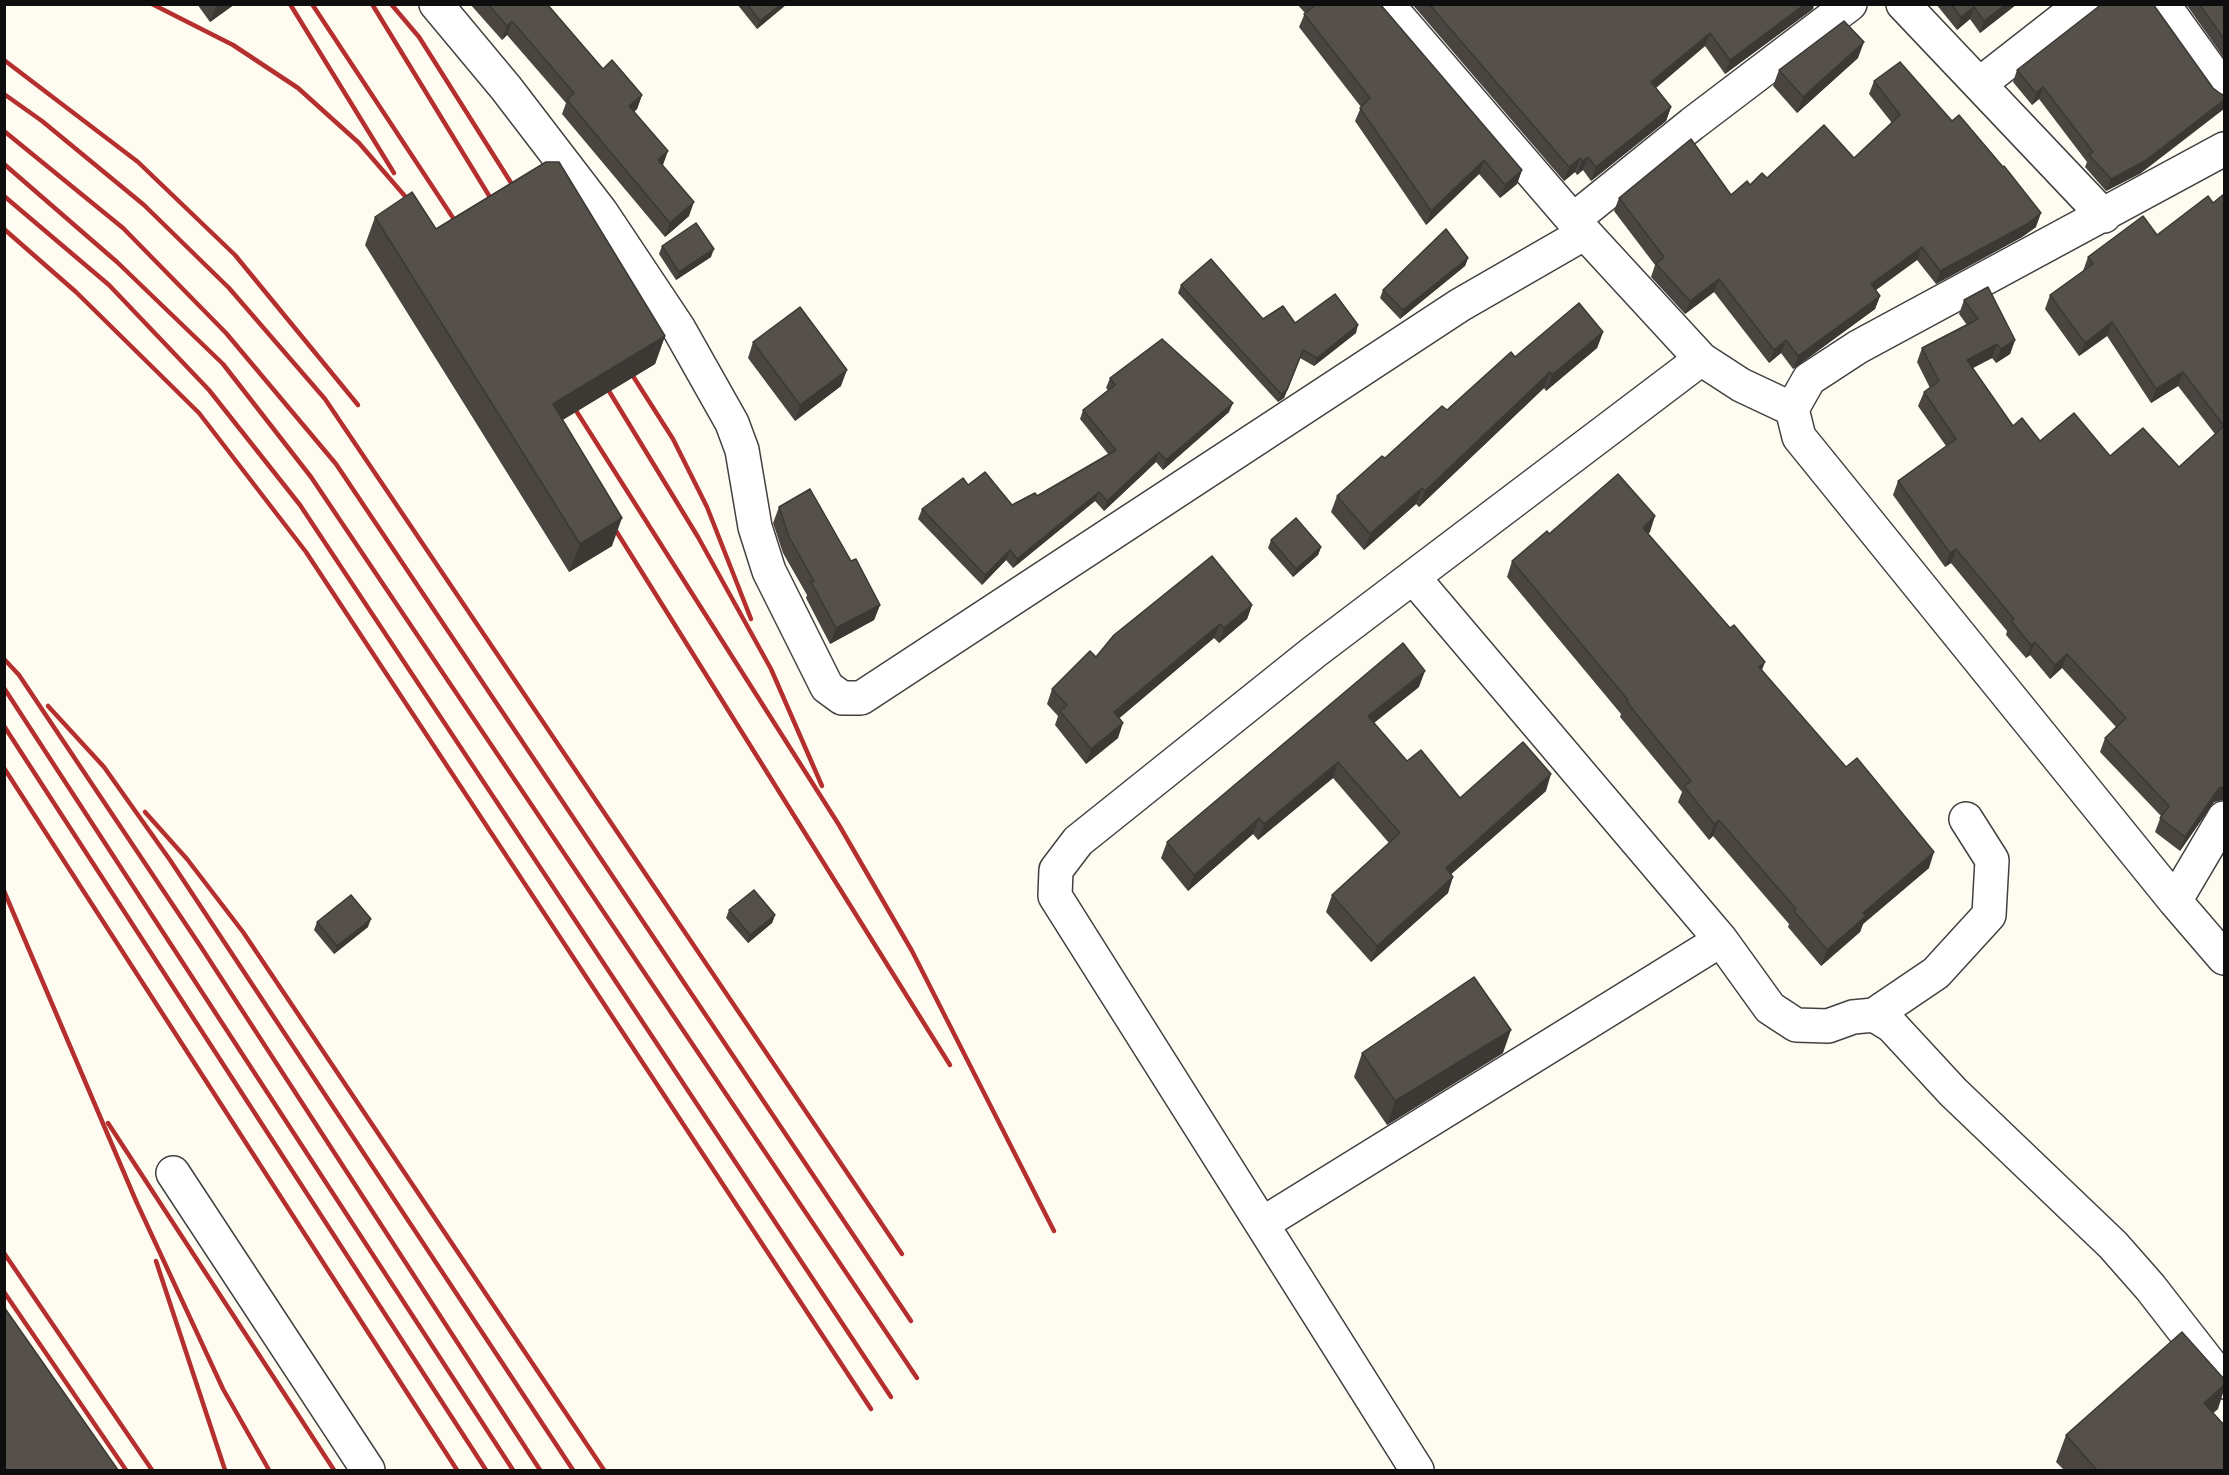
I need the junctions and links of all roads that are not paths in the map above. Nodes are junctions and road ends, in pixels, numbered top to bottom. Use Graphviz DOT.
graph roads {
  1 [pos="436,4"];
  2 [pos="1387,4"];
  3 [pos="1850,4"];
  4 [pos="1903,4"];
  5 [pos="2082,4"];
  6 [pos="2163,4"];
  7 [pos="1980,83"];
  8 [pos="2224,89"];
  9 [pos="2224,149"];
  10 [pos="2104,216"];
  11 [pos="1579,227"];
  12 [pos="1701,359"];
  13 [pos="1792,409"];
  14 [pos="1413,577"];
  15 [pos="2224,818"];
  16 [pos="1966,819"];
  17 [pos="2175,901"];
  18 [pos="1721,940"];
  19 [pos="2224,958"];
  20 [pos="1874,1015"];
  21 [pos="173,1173"];
  22 [pos="1262,1224"];
  23 [pos="2224,1382"];
  24 [pos="368,1470"];
  25 [pos="1417,1470"];
  1 -- 11 [label="street"];
  2 -- 11 [label="street"];
  3 -- 11 [label="street"];
  4 -- 7 [label="street"];
  5 -- 7 [label="street"];
  6 -- 8 [label="street"];
  7 -- 10 [label="street"];
  9 -- 10 [label="street"];
  10 -- 13 [label="street"];
  11 -- 12 [label="street"];
  12 -- 13 [label="street"];
  12 -- 14 [label="street"];
  13 -- 17 [label="street"];
  14 -- 18 [label="street"];
  14 -- 22 [label="street"];
  15 -- 17 [label="street"];
  16 -- 20 [label="street"];
  17 -- 19 [label="street"];
  18 -- 20 [label="street"];
  18 -- 22 [label="street"];
  20 -- 23 [label="street"];
  21 -- 24 [label="street"];
  22 -- 25 [label="street"];
}
